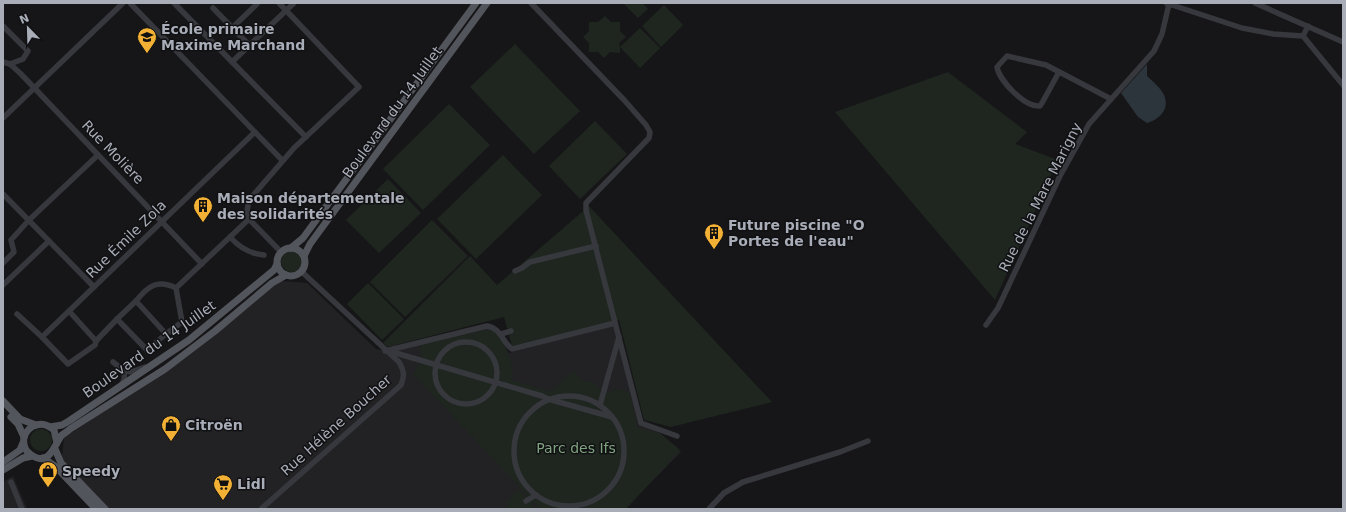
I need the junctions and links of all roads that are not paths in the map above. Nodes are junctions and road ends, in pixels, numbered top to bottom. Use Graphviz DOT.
graph roads {
  1 [pos="123,3"];
  2 [pos="130,3"];
  3 [pos="174,3"];
  4 [pos="279,3"];
  5 [pos="294,3"];
  6 [pos="476,3"];
  7 [pos="487,3"];
  8 [pos="531,3"];
  9 [pos="1255,3"];
  10 [pos="257,4"];
  11 [pos="1168,4"];
  12 [pos="213,8"];
  13 [pos="286,12"];
  14 [pos="3,26"];
  15 [pos="1308,26"];
  16 [pos="232,28"];
  17 [pos="1303,36"];
  18 [pos="1343,42"];
  19 [pos="250,46"];
  20 [pos="3,62"];
  21 [pos="232,62"];
  22 [pos="10,64"];
  23 [pos="1059,72"];
  24 [pos="1343,85"];
  25 [pos="35,88"];
  26 [pos="1111,99"];
  27 [pos="3,118"];
  28 [pos="255,132"];
  29 [pos="306,137"];
  30 [pos="98,155"];
  31 [pos="282,160"];
  32 [pos="3,194"];
  33 [pos="249,219"];
  34 [pos="29,220"];
  35 [pos="163,221"];
  36 [pos="230,237"];
  37 [pos="49,241"];
  38 [pos="596,246"];
  39 [pos="291,248"];
  40 [pos="281,252"];
  41 [pos="264,255"];
  42 [pos="304,256"];
  43 [pos="3,263"];
  44 [pos="202,264"];
  45 [pos="277,264"];
  46 [pos="515,270"];
  47 [pos="302,272"];
  48 [pos="286,275"];
  49 [pos="3,285"];
  50 [pos="94,287"];
  51 [pos="176,288"];
  52 [pos="136,301"];
  53 [pos="69,311"];
  54 [pos="17,314"];
  55 [pos="117,319"];
  56 [pos="615,324"];
  57 [pos="986,325"];
  58 [pos="511,331"];
  59 [pos="166,334"];
  60 [pos="501,334"];
  61 [pos="42,337"];
  62 [pos="619,337"];
  63 [pos="96,341"];
  64 [pos="386,351"];
  65 [pos="161,360"];
  66 [pos="113,362"];
  67 [pos="436,364"];
  68 [pos="122,370"];
  69 [pos="496,382"];
  70 [pos="119,388"];
  71 [pos="548,399"];
  72 [pos="3,401"];
  73 [pos="600,405"];
  74 [pos="3,408"];
  75 [pos="612,417"];
  76 [pos="36,425"];
  77 [pos="50,427"];
  78 [pos="677,436"];
  79 [pos="23,440"];
  80 [pos="868,441"];
  81 [pos="56,446"];
  82 [pos="32,456"];
  83 [pos="43,458"];
  84 [pos="3,462"];
  85 [pos="61,468"];
  86 [pos="3,470"];
  87 [pos="11,482"];
  88 [pos="536,495"];
  89 [pos="526,501"];
  90 [pos="22,509"];
  91 [pos="96,509"];
  92 [pos="105,509"];
  93 [pos="260,509"];
  94 [pos="709,509"];
  1 -- 25 [label="street"];
  2 -- 28 [label="street"];
  3 -- 21 [label="street"];
  4 -- 13 [label="street"];
  5 -- 13 [label="street"];
  6 -- 39 [label="main road, Boulevard du 14 Juillet"];
  7 -- 42 [label="main road, Boulevard du 14 Juillet"];
  8 -- 38 [label="street"];
  9 -- 15 [label="street"];
  10 -- 16 [label="street"];
  11 -- 17 [label="street"];
  11 -- 26 [label="street, Rue de la Mare Marigny"];
  12 -- 16 [label="street"];
  13 -- 19 [label="street"];
  13 -- 29 [label="street"];
  14 -- 22 [label="street"];
  15 -- 17 [label="street"];
  15 -- 18 [label="street"];
  16 -- 19 [label="street"];
  17 -- 24 [label="street"];
  19 -- 21 [label="street"];
  20 -- 22 [label="street, Rue Molière"];
  21 -- 29 [label="street"];
  22 -- 25 [label="street, Rue Molière"];
  23 -- 23 [label="street"];
  23 -- 26 [label="street"];
  25 -- 27 [label="street"];
  25 -- 30 [label="street, Rue Molière"];
  26 -- 57 [label="street, Rue de la Mare Marigny"];
  28 -- 31 [label="street"];
  28 -- 35 [label="street, Rue Émile Zola"];
  29 -- 31 [label="street"];
  30 -- 34 [label="street"];
  30 -- 35 [label="street, Rue Molière"];
  31 -- 33 [label="street"];
  32 -- 34 [label="street"];
  33 -- 36 [label="street"];
  33 -- 40 [label="street"];
  34 -- 37 [label="street"];
  34 -- 43 [label="street"];
  35 -- 44 [label="street, Rue Molière"];
  35 -- 50 [label="street, Rue Émile Zola"];
  36 -- 41 [label="street"];
  36 -- 44 [label="street"];
  37 -- 49 [label="street"];
  37 -- 50 [label="street"];
  38 -- 46 [label="street"];
  38 -- 56 [label="street"];
  39 -- 40 [label="main road, Boulevard du 14 Juillet"];
  39 -- 42 [label="main road"];
  40 -- 45 [label="main road, Boulevard du 14 Juillet"];
  42 -- 47 [label="main road, Boulevard du 14 Juillet"];
  44 -- 51 [label="street"];
  45 -- 48 [label="main road"];
  45 -- 65 [label="main road, Boulevard du 14 Juillet"];
  47 -- 48 [label="main road"];
  47 -- 64 [label="street, Rue Hélène Boucher"];
  48 -- 81 [label="main road"];
  50 -- 53 [label="street, Rue Émile Zola"];
  51 -- 52 [label="street"];
  51 -- 59 [label="street"];
  52 -- 55 [label="street"];
  52 -- 59 [label="street"];
  53 -- 61 [label="street, Rue Émile Zola"];
  53 -- 63 [label="street"];
  54 -- 61 [label="street"];
  55 -- 59 [label="street"];
  55 -- 63 [label="street"];
  56 -- 60 [label="street"];
  56 -- 62 [label="street"];
  58 -- 60 [label="street"];
  60 -- 64 [label="street"];
  61 -- 63 [label="street"];
  62 -- 73 [label="street"];
  62 -- 78 [label="street"];
  64 -- 67 [label="street"];
  64 -- 93 [label="street, Rue Hélène Boucher"];
  65 -- 68 [label="street"];
  65 -- 70 [label="main road, Boulevard du 14 Juillet"];
  66 -- 68 [label="street"];
  67 -- 69 [label="street"];
  67 -- 69 [label="street"];
  67 -- 69 [label="street"];
  68 -- 70 [label="street"];
  69 -- 71 [label="street"];
  70 -- 77 [label="main road, Boulevard du 14 Juillet"];
  71 -- 73 [label="street"];
  71 -- 75 [label="street"];
  71 -- 88 [label="street"];
  72 -- 76 [label="main road"];
  73 -- 75 [label="street"];
  74 -- 79 [label="main road"];
  75 -- 88 [label="street"];
  76 -- 77 [label="main road"];
  76 -- 79 [label="main road"];
  77 -- 81 [label="main road"];
  79 -- 82 [label="main road"];
  79 -- 84 [label="main road"];
  80 -- 94 [label="street"];
  81 -- 83 [label="main road"];
  81 -- 85 [label="main road"];
  82 -- 83 [label="main road"];
  82 -- 86 [label="main road"];
  83 -- 85 [label="main road"];
  85 -- 91 [label="main road"];
  85 -- 92 [label="main road"];
  87 -- 90 [label="street"];
  88 -- 89 [label="street"];
}
